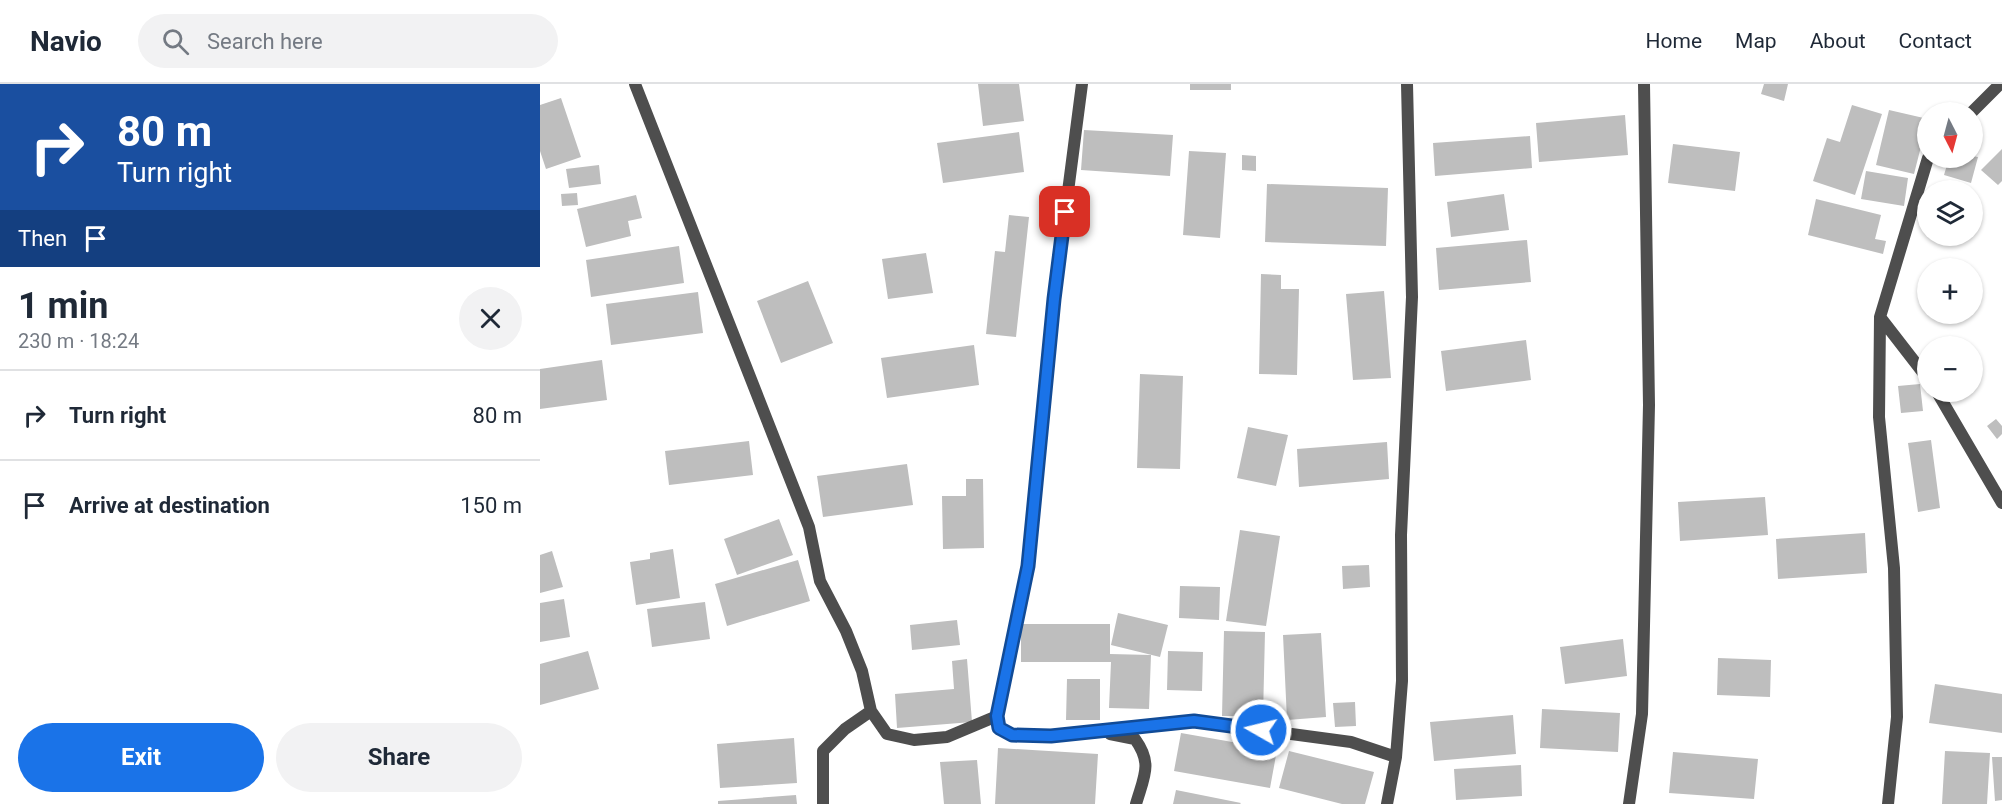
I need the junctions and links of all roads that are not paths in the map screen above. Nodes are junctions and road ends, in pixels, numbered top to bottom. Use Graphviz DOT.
graph roads {
  1 [pos="635,84"];
  2 [pos="1082,84"];
  3 [pos="1407,84"];
  4 [pos="1644,84"];
  5 [pos="2000,84"];
  6 [pos="1982,102"];
  7 [pos="1925,168"];
  8 [pos="1880,316"];
  9 [pos="1917,365"];
  10 [pos="1943,402"];
  11 [pos="2002,503"];
  12 [pos="871,711"];
  13 [pos="997,716"];
  14 [pos="1094,732"];
  15 [pos="1396,757"];
  16 [pos="823,804"];
  17 [pos="1136,804"];
  18 [pos="1387,804"];
  19 [pos="1629,804"];
  20 [pos="1887,804"];
  1 -- 12 [label="street"];
  2 -- 13 [label="street"];
  3 -- 15 [label="street"];
  4 -- 19 [label="street"];
  5 -- 6 [label="street"];
  7 -- 8 [label="street"];
  8 -- 9 [label="street"];
  8 -- 20 [label="street"];
  10 -- 11 [label="street"];
  12 -- 13 [label="street"];
  12 -- 16 [label="street"];
  13 -- 14 [label="street"];
  14 -- 15 [label="street"];
  14 -- 17 [label="street"];
  15 -- 18 [label="street"];
}
